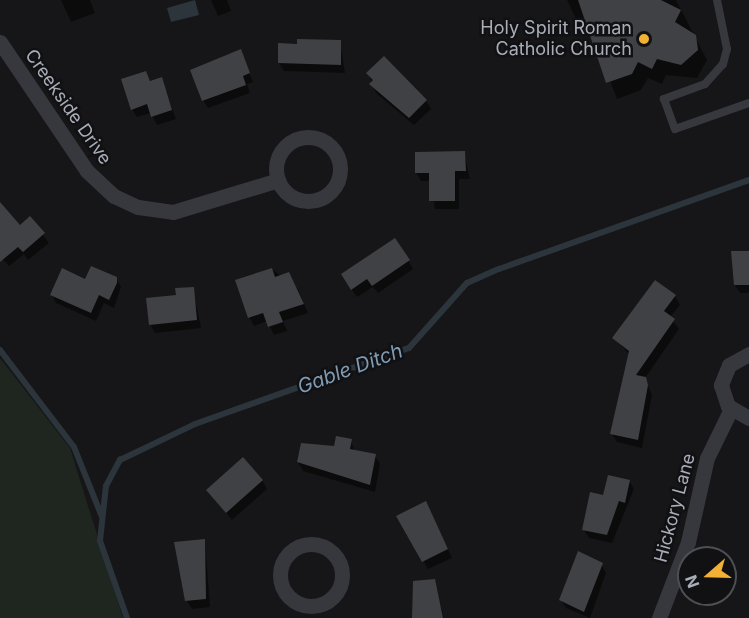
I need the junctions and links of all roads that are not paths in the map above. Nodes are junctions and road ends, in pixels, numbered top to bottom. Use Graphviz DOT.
graph roads {
  1 [pos="717,0"];
  2 [pos="0,42"];
  3 [pos="749,103"];
  4 [pos="278,180"];
  5 [pos="749,354"];
  6 [pos="731,409"];
  7 [pos="749,418"];
  8 [pos="301,612"];
  9 [pos="659,618"];
  1 -- 3 [label="lane"];
  2 -- 4 [label="street, Creekside Drive"];
  4 -- 4 [label="street"];
  5 -- 6 [label="street"];
  6 -- 7 [label="street"];
  6 -- 9 [label="street, Hickory Lane"];
  8 -- 8 [label="street"];
}
